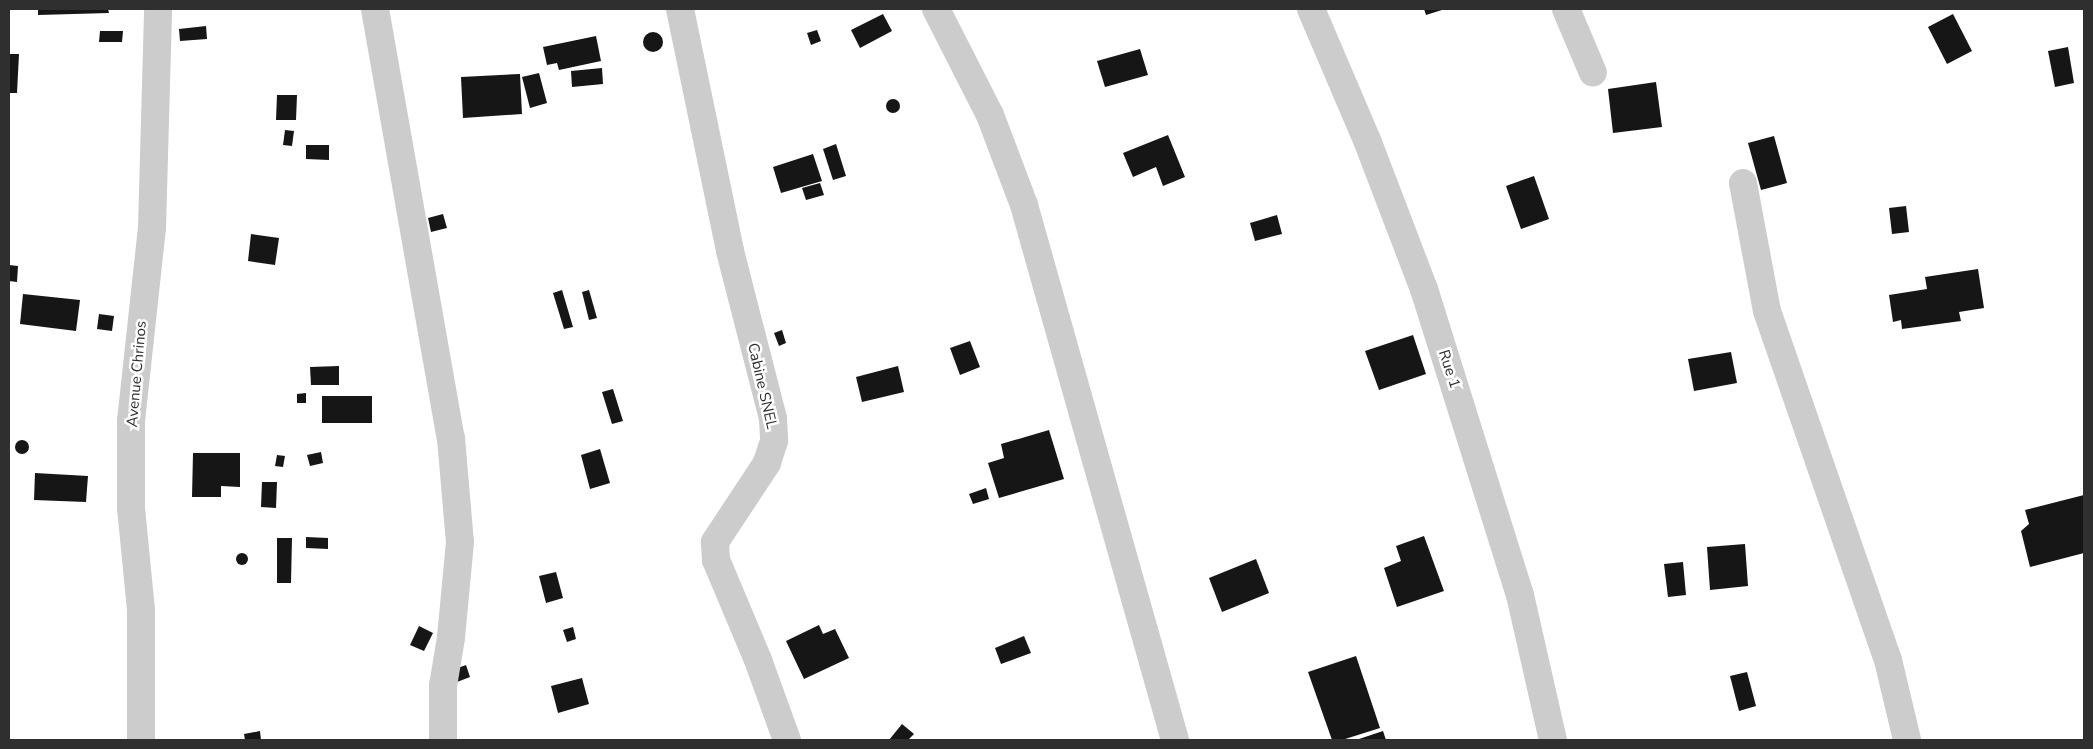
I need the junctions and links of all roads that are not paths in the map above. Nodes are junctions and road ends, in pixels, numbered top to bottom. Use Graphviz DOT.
graph roads {
  1 [pos="158,9"];
  2 [pos="375,9"];
  3 [pos="680,9"];
  4 [pos="936,9"];
  5 [pos="1311,9"];
  6 [pos="1566,9"];
  7 [pos="1592,73"];
  8 [pos="1743,182"];
  9 [pos="141,740"];
  10 [pos="443,740"];
  11 [pos="787,740"];
  12 [pos="1175,740"];
  13 [pos="1553,740"];
  14 [pos="1907,740"];
  1 -- 9 [label="street, Avenue Chrinos"];
  2 -- 10 [label="street"];
  3 -- 11 [label="street, Cabine SNEL"];
  4 -- 12 [label="street"];
  5 -- 13 [label="street, Rue 1"];
  6 -- 7 [label="street"];
  8 -- 14 [label="street"];
}
